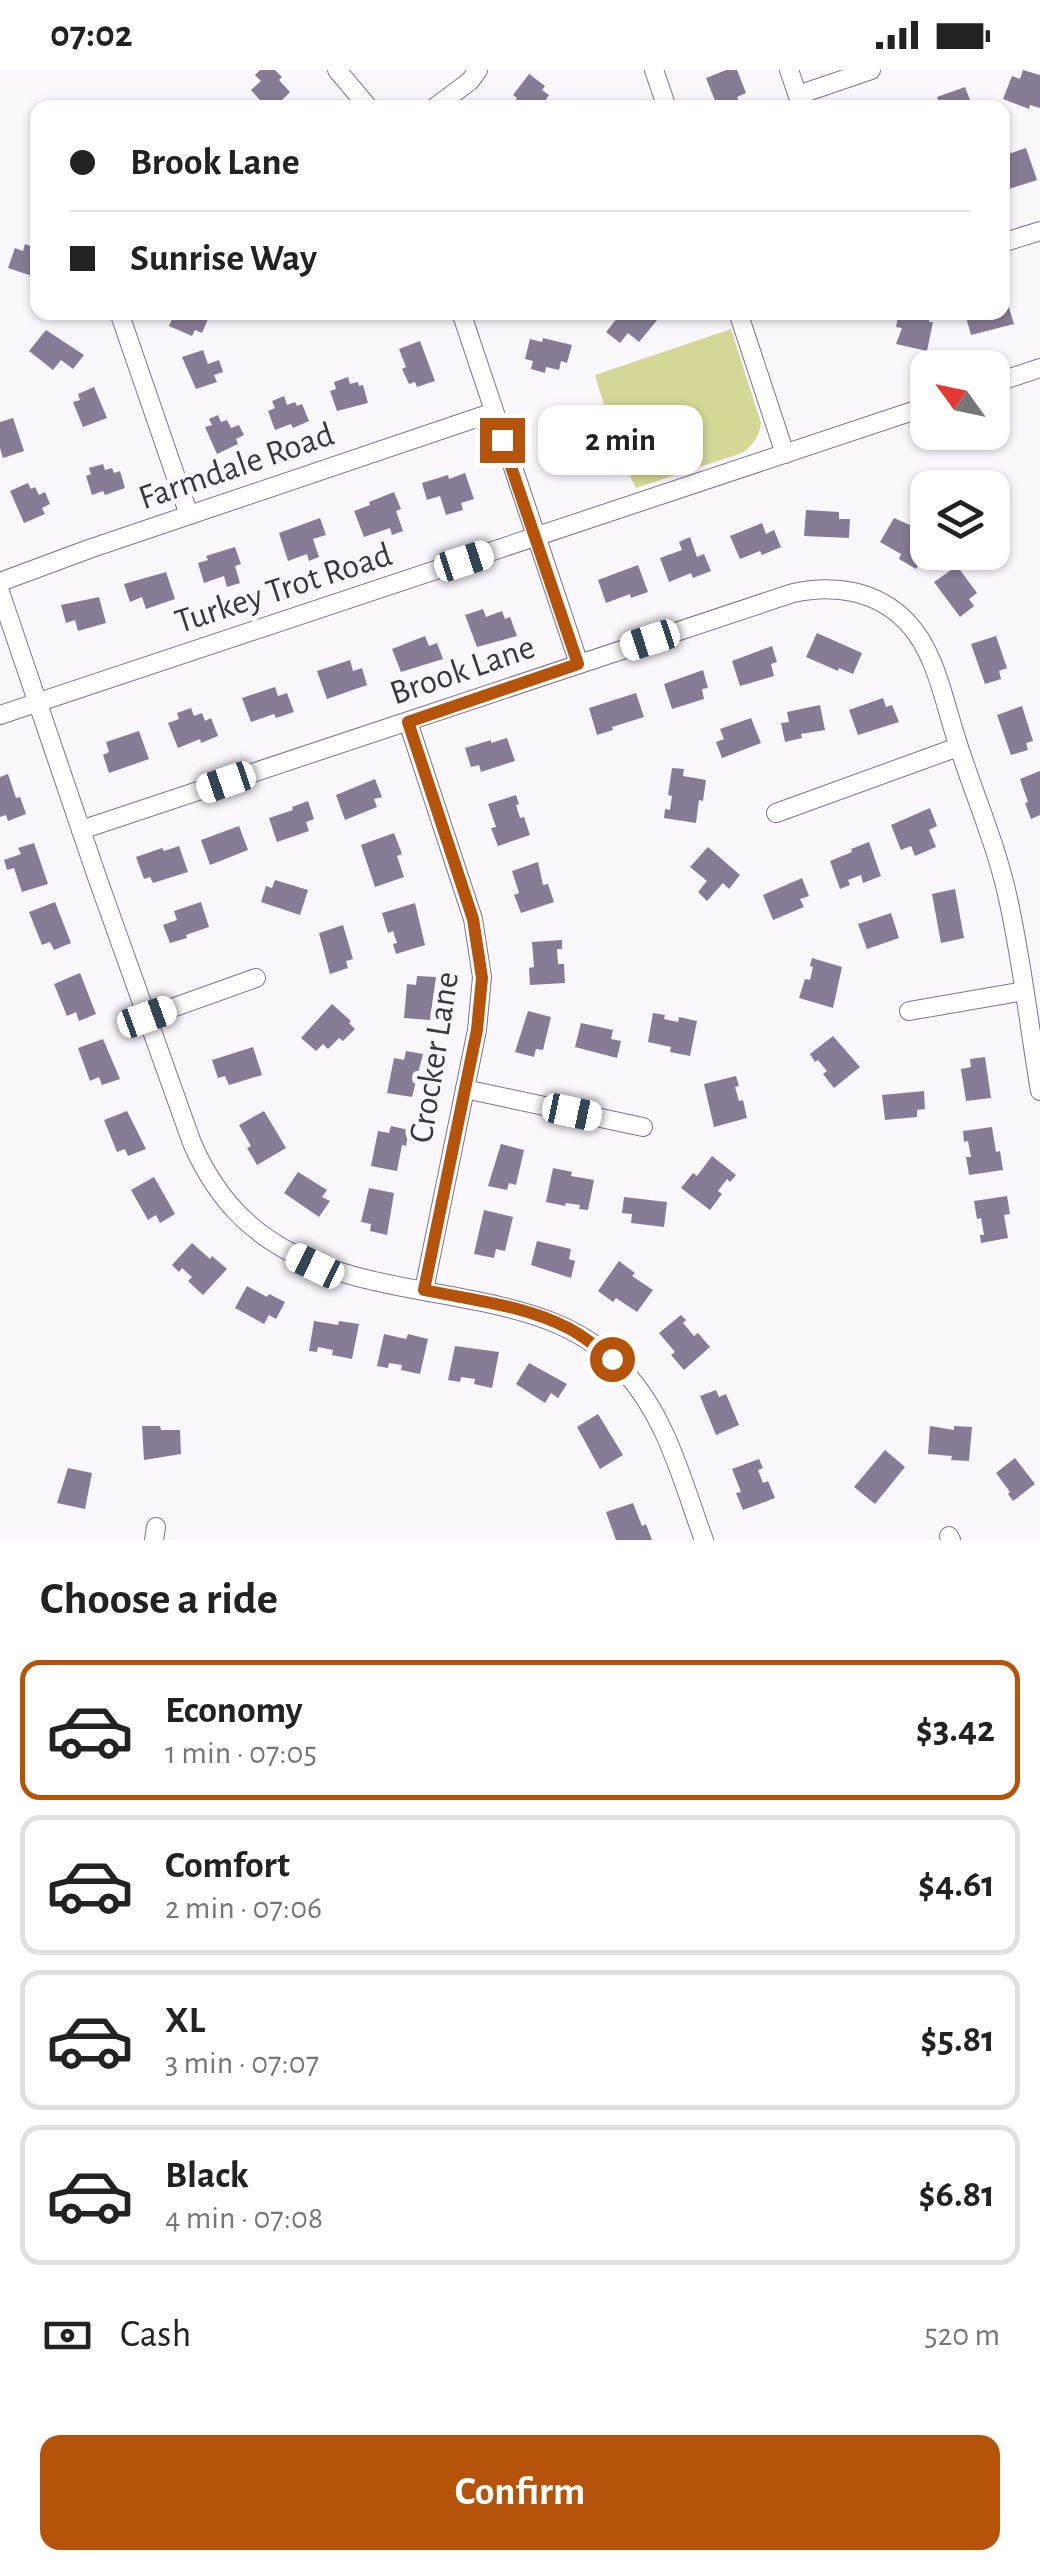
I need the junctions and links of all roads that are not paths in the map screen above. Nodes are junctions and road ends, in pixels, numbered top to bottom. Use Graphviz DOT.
graph roads {
  1 [pos="337,70"];
  2 [pos="478,70"];
  3 [pos="654,70"];
  4 [pos="789,70"];
  5 [pos="871,70"];
  6 [pos="362,100"];
  7 [pos="444,100"];
  8 [pos="665,100"];
  9 [pos="800,100"];
  10 [pos="802,100"];
  11 [pos="1040,231"];
  12 [pos="1010,240"];
  13 [pos="122,320"];
  14 [pos="464,320"];
  15 [pos="741,320"];
  16 [pos="1040,368"];
  17 [pos="1010,378"];
  18 [pos="494,412"];
  19 [pos="910,412"];
  20 [pos="786,454"];
  21 [pos="190,515"];
  22 [pos="535,537"];
  23 [pos="0,582"];
  24 [pos="0,592"];
  25 [pos="578,664"];
  26 [pos="38,702"];
  27 [pos="0,715"];
  28 [pos="408,722"];
  29 [pos="958,746"];
  30 [pos="776,813"];
  31 [pos="81,830"];
  32 [pos="256,978"];
  33 [pos="1024,991"];
  34 [pos="908,1011"];
  35 [pos="147,1017"];
  36 [pos="465,1088"];
  37 [pos="1040,1091"];
  38 [pos="643,1127"];
  39 [pos="424,1290"];
  40 [pos="704,1540"];
  1 -- 6 [label="street"];
  2 -- 7 [label="street"];
  3 -- 8 [label="street"];
  4 -- 9 [label="street"];
  5 -- 10 [label="street"];
  11 -- 12 [label="street"];
  13 -- 21 [label="street"];
  14 -- 18 [label="street"];
  15 -- 20 [label="street"];
  16 -- 17 [label="street"];
  18 -- 21 [label="street, Farmdale Road"];
  18 -- 22 [label="street"];
  19 -- 20 [label="street, Turkey Trot Road"];
  20 -- 22 [label="street, Turkey Trot Road"];
  21 -- 23 [label="street, Farmdale Road"];
  22 -- 25 [label="street"];
  22 -- 26 [label="street, Turkey Trot Road"];
  24 -- 26 [label="street"];
  25 -- 28 [label="street, Brook Lane"];
  25 -- 29 [label="street, Brook Lane"];
  26 -- 27 [label="street, Turkey Trot Road"];
  26 -- 31 [label="street"];
  28 -- 31 [label="street, Brook Lane"];
  28 -- 36 [label="street, Crocker Lane"];
  29 -- 30 [label="street"];
  29 -- 33 [label="street, Brook Lane"];
  31 -- 35 [label="street"];
  32 -- 35 [label="street"];
  33 -- 34 [label="street"];
  33 -- 37 [label="street, Brook Lane"];
  35 -- 39 [label="street"];
  36 -- 38 [label="street"];
  36 -- 39 [label="street, Crocker Lane"];
  39 -- 40 [label="street"];
}
